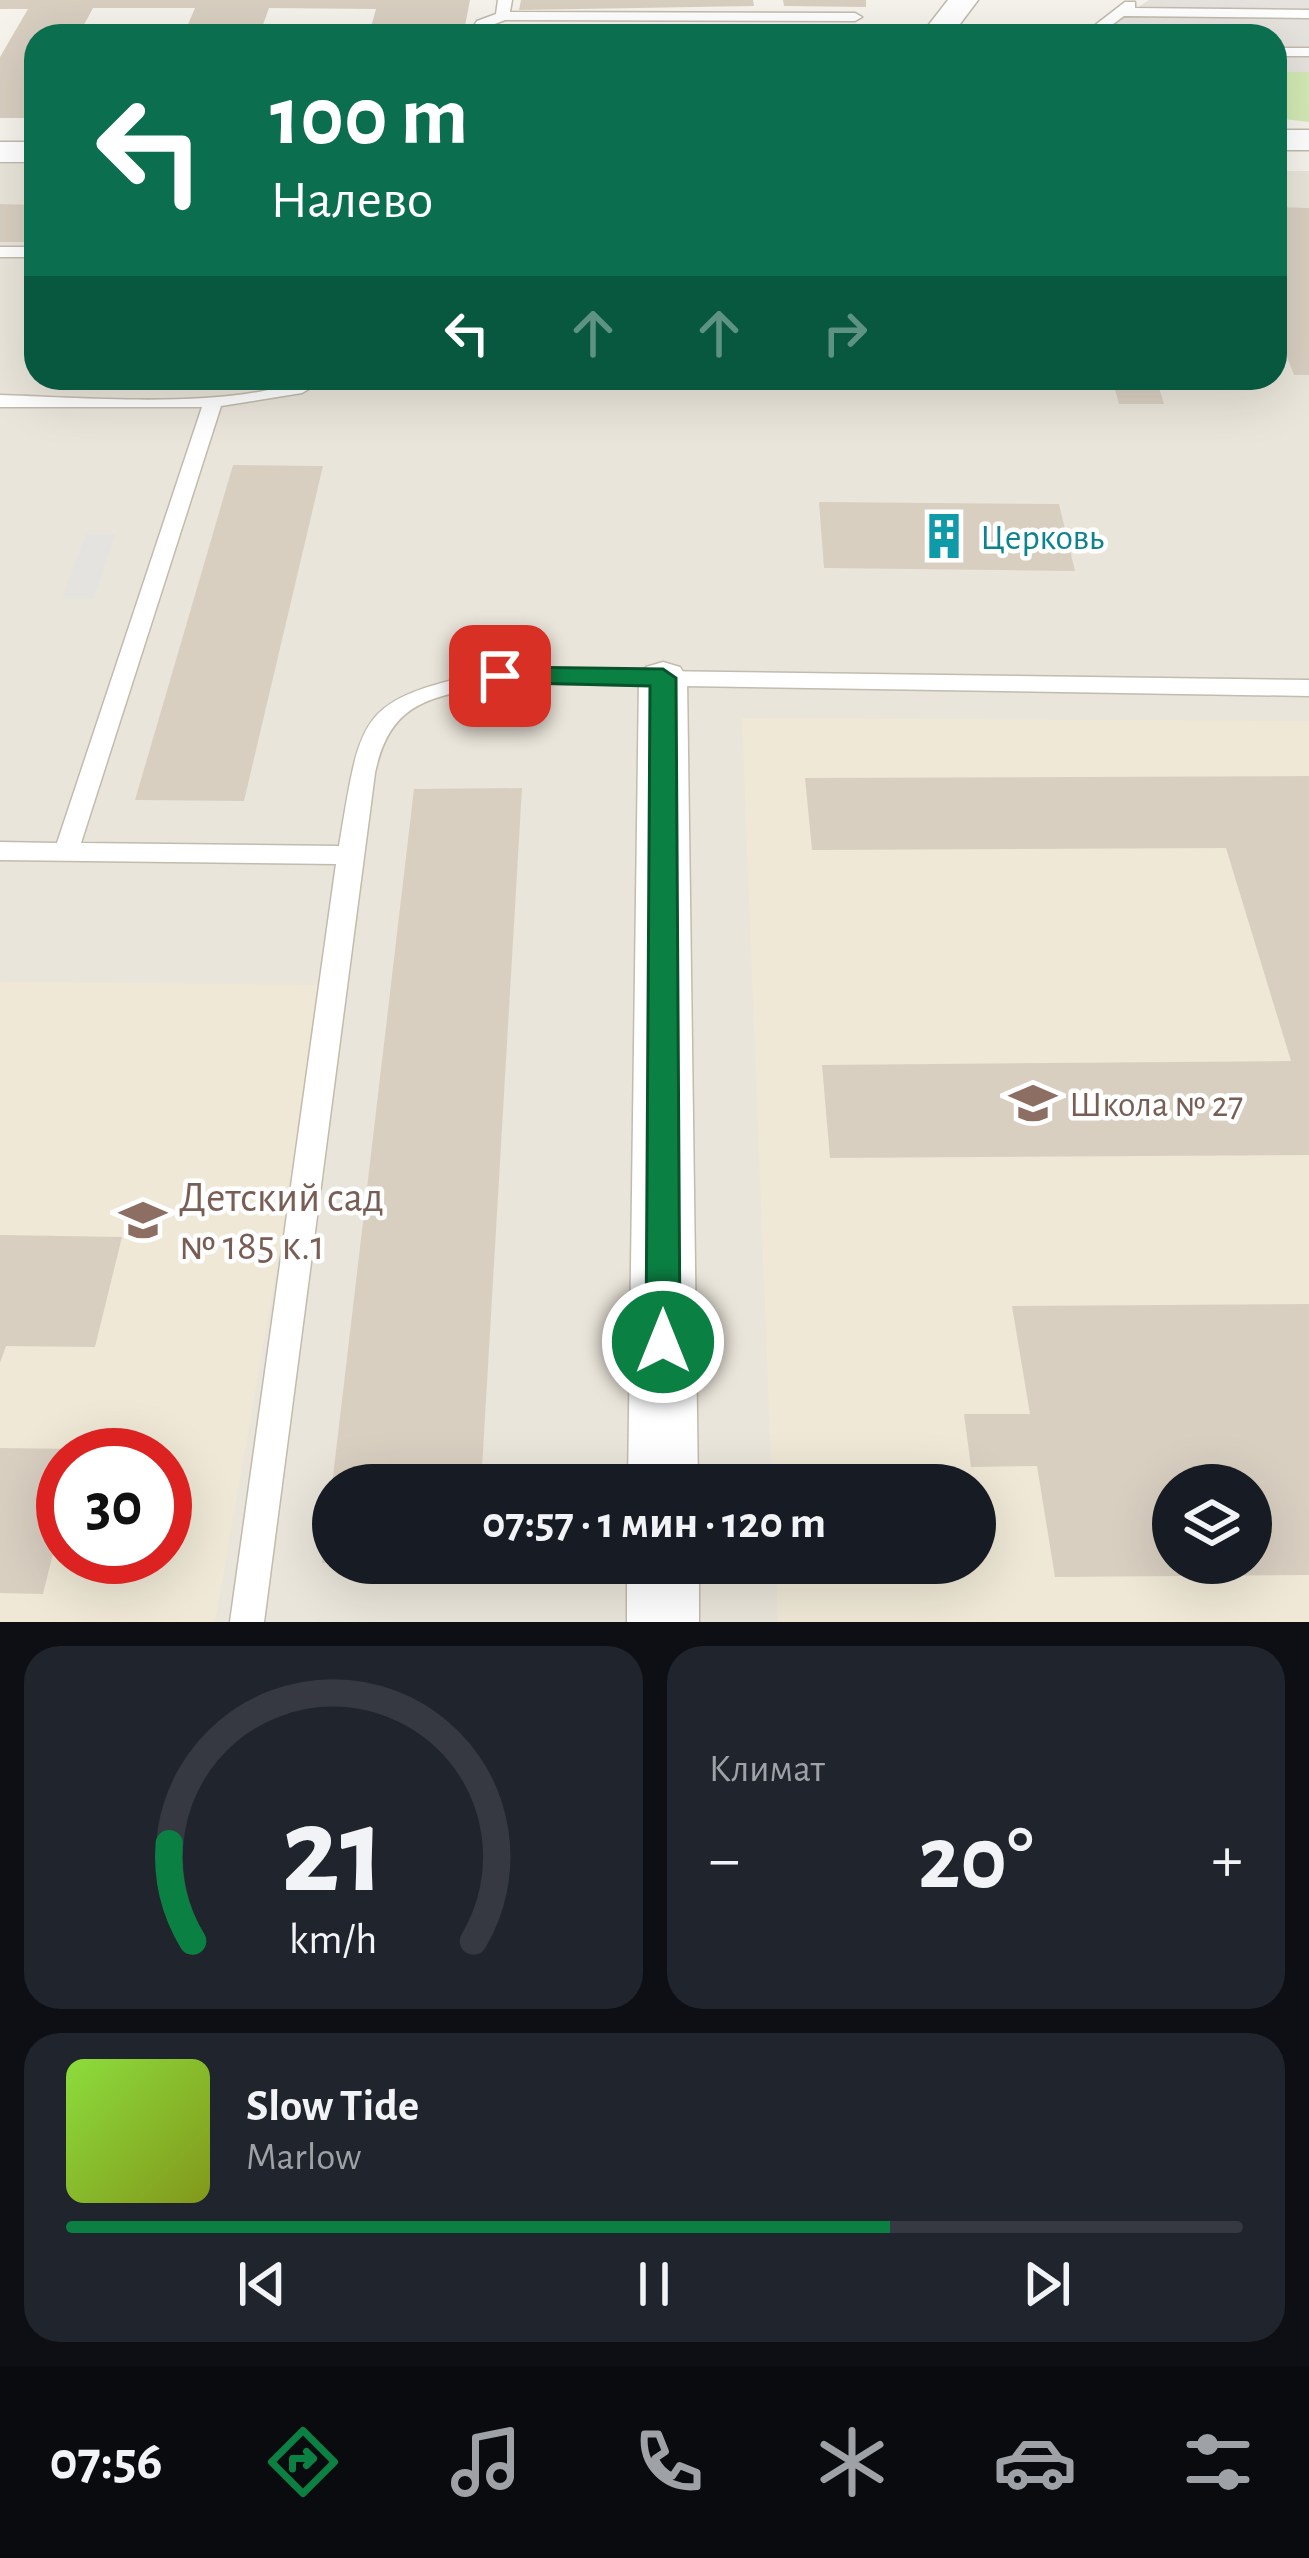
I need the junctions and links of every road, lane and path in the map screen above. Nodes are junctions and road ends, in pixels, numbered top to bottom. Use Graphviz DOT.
graph roads {
  1 [pos="963,0"];
  2 [pos="1137,0"];
  3 [pos="504,8"];
  4 [pos="776,8"];
  5 [pos="1121,12"];
  6 [pos="1309,14"];
  7 [pos="854,17"];
  8 [pos="944,24"];
  9 [pos="1104,24"];
  10 [pos="295,390"];
  11 [pos="0,401"];
  12 [pos="213,401"];
  13 [pos="663,678"];
  14 [pos="1309,688"];
  15 [pos="0,851"];
  16 [pos="66,852"];
  17 [pos="350,855"];
  18 [pos="663,1464"];
  19 [pos="663,1584"];
  20 [pos="247,1622"];
  21 [pos="663,1622"];
  1 -- 8 [label="street"];
  2 -- 5 [label="lane"];
  3 -- 4 [label="lane"];
  4 -- 7 [label="lane"];
  5 -- 6 [label="lane"];
  5 -- 9 [label="lane"];
  10 -- 12 [label="lane"];
  11 -- 12 [label="lane"];
  12 -- 16 [label="lane"];
  13 -- 14 [label="lane"];
  13 -- 17 [label="lane"];
  13 -- 18 [label="street"];
  15 -- 16 [label="lane"];
  16 -- 17 [label="lane"];
  17 -- 20 [label="lane"];
  19 -- 21 [label="street"];
}
